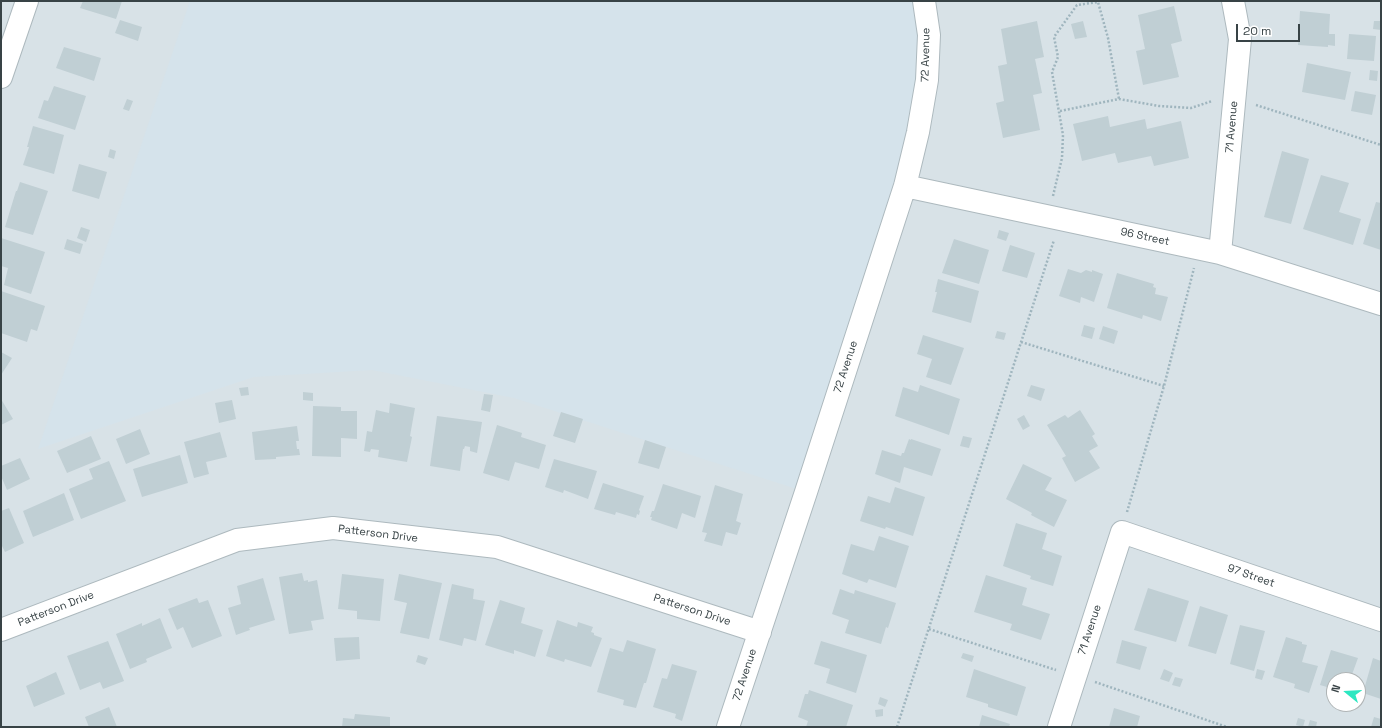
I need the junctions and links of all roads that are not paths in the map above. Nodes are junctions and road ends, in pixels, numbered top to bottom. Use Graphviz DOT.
graph roads {
  1 [pos="27,1"];
  2 [pos="924,1"];
  3 [pos="1233,1"];
  4 [pos="1,77"];
  5 [pos="905,186"];
  6 [pos="1209,251"];
  7 [pos="1381,304"];
  8 [pos="1122,532"];
  9 [pos="1381,620"];
  10 [pos="1,630"];
  11 [pos="760,632"];
  12 [pos="728,727"];
  13 [pos="1059,727"];
  1 -- 4 [label="street"];
  2 -- 5 [label="street, 72 Avenue"];
  3 -- 6 [label="street, 71 Avenue"];
  5 -- 6 [label="street, 96 Street"];
  5 -- 11 [label="street, 72 Avenue"];
  6 -- 7 [label="street, 96 Street"];
  8 -- 9 [label="street, 97 Street"];
  8 -- 13 [label="street, 71 Avenue"];
  10 -- 11 [label="street, Patterson Drive"];
  11 -- 12 [label="street, 72 Avenue"];
}
